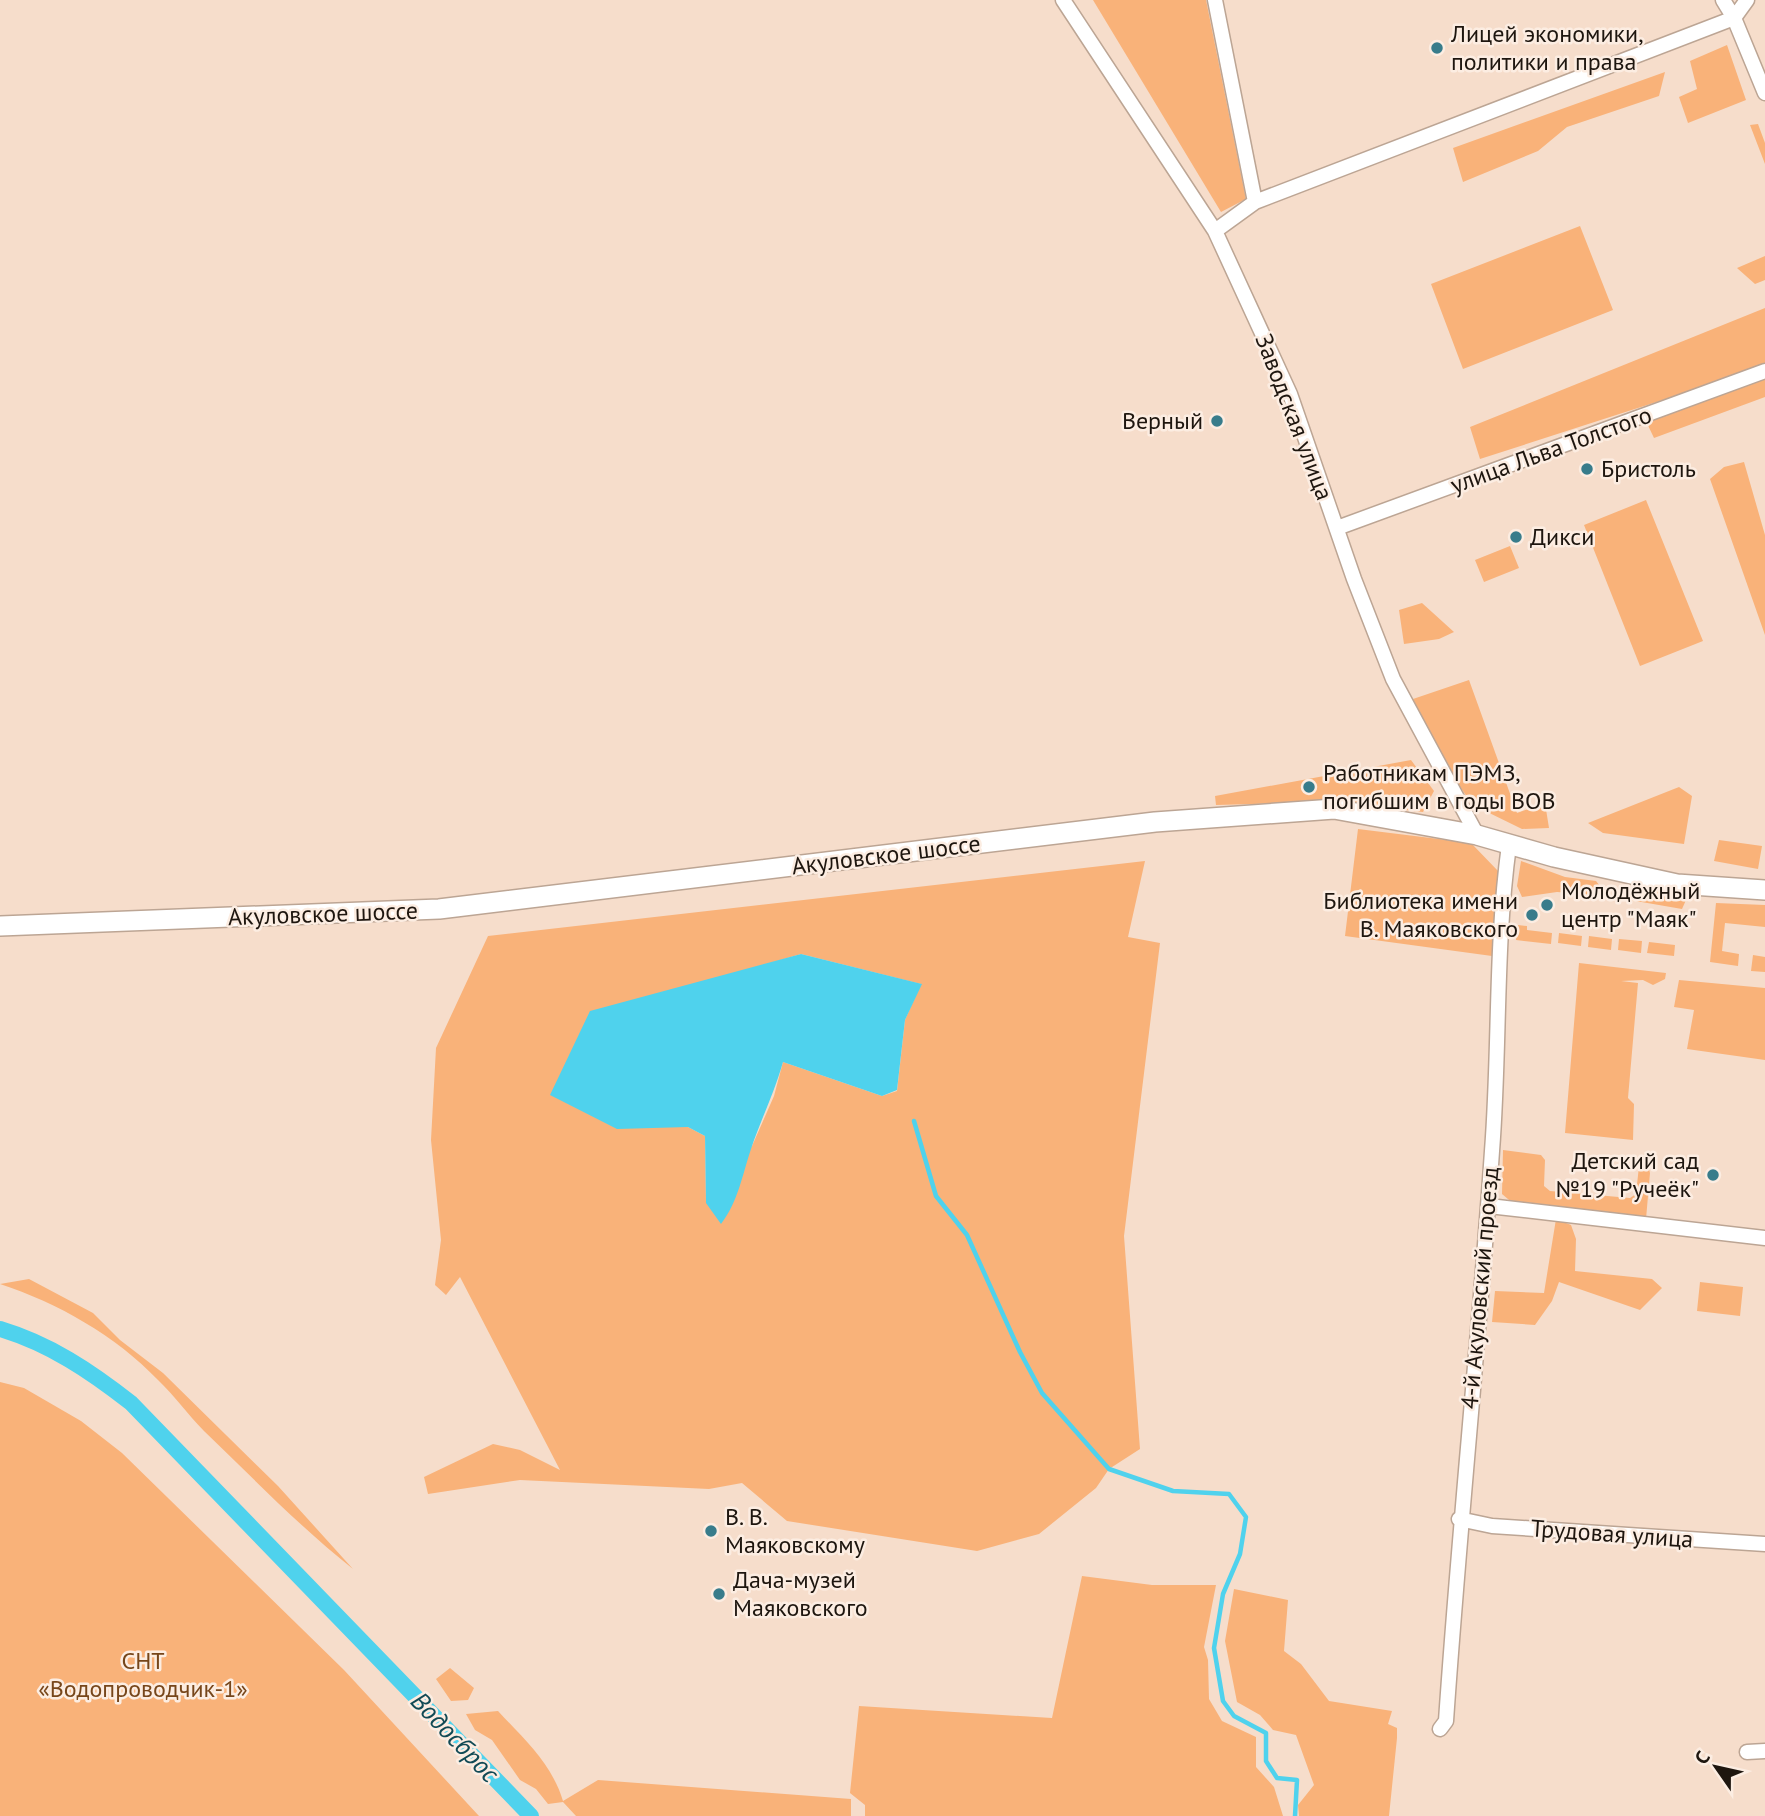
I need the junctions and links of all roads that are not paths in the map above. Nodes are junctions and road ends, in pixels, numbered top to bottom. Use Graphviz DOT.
graph roads {
  1 [pos="1063,0"];
  2 [pos="1215,0"];
  3 [pos="1723,0"];
  4 [pos="1747,0"];
  5 [pos="1734,18"];
  6 [pos="1765,93"];
  7 [pos="1255,202"];
  8 [pos="1215,230"];
  9 [pos="1765,371"];
  10 [pos="1337,528"];
  11 [pos="1477,835"];
  12 [pos="1509,845"];
  13 [pos="1765,890"];
  14 [pos="0,926"];
  15 [pos="1489,1206"];
  16 [pos="1765,1238"];
  17 [pos="1459,1518"];
  18 [pos="1765,1544"];
  19 [pos="1440,1729"];
  20 [pos="1765,1751"];
  21 [pos="1747,1752"];
  1 -- 8 [label="street, Заводская улица"];
  2 -- 7 [label="street"];
  3 -- 5 [label="street"];
  4 -- 5 [label="street"];
  5 -- 6 [label="street"];
  5 -- 7 [label="street"];
  7 -- 8 [label="street"];
  8 -- 10 [label="street, Заводская улица"];
  9 -- 10 [label="street, улица Льва Толстого"];
  10 -- 11 [label="street, Заводская улица"];
  11 -- 12 [label="street, Акуловское шоссе"];
  11 -- 14 [label="street, Акуловское шоссе"];
  12 -- 13 [label="street, Акуловское шоссе"];
  12 -- 15 [label="street, 4-й Акуловский проезд"];
  15 -- 16 [label="street"];
  15 -- 17 [label="street, 4-й Акуловский проезд"];
  17 -- 18 [label="street, Трудовая улица"];
  17 -- 19 [label="street, 4-й Акуловский проезд"];
  20 -- 21 [label="street"];
}
